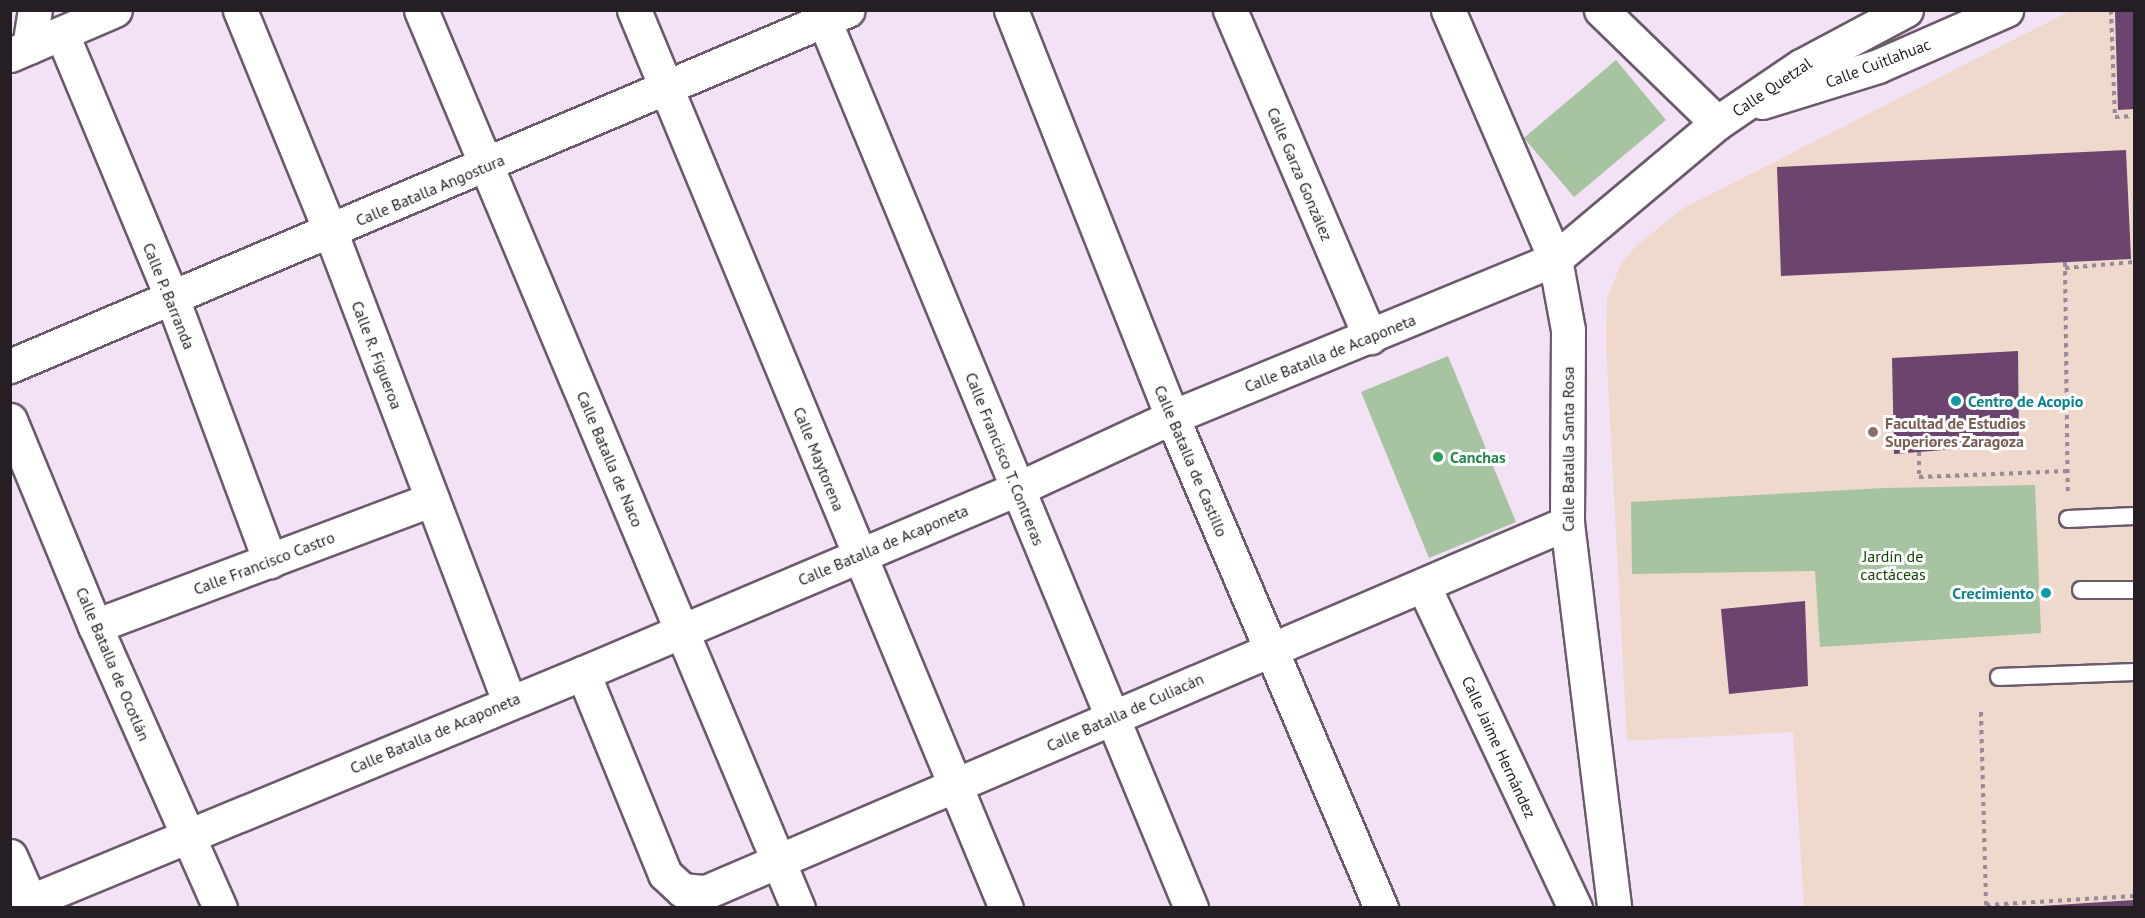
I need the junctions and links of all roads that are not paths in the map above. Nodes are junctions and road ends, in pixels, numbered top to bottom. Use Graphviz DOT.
graph roads {
  1 [pos="36,10"];
  2 [pos="115,10"];
  3 [pos="240,10"];
  4 [pos="421,10"];
  5 [pos="634,10"];
  6 [pos="1011,10"];
  7 [pos="1230,10"];
  8 [pos="1448,10"];
  9 [pos="1601,10"];
  10 [pos="1906,10"];
  11 [pos="2006,10"];
  12 [pos="830,14"];
  13 [pos="62,33"];
  14 [pos="20,51"];
  15 [pos="666,85"];
  16 [pos="1746,106"];
  17 [pos="1717,123"];
  18 [pos="488,165"];
  19 [pos="331,233"];
  20 [pos="1555,259"];
  21 [pos="172,298"];
  22 [pos="1370,337"];
  23 [pos="10,366"];
  24 [pos="1172,417"];
  25 [pos="10,420"];
  26 [pos="1017,489"];
  27 [pos="432,499"];
  28 [pos="2134,516"];
  29 [pos="2068,519"];
  30 [pos="1567,523"];
  31 [pos="858,555"];
  32 [pos="270,561"];
  33 [pos="1424,587"];
  34 [pos="2081,590"];
  35 [pos="2134,590"];
  36 [pos="96,626"];
  37 [pos="682,631"];
  38 [pos="1270,648"];
  39 [pos="2134,672"];
  40 [pos="583,673"];
  41 [pos="1999,677"];
  42 [pos="509,701"];
  43 [pos="1111,719"];
  44 [pos="954,787"];
  45 [pos="189,837"];
  46 [pos="10,856"];
  47 [pos="777,859"];
  48 [pos="26,905"];
  49 [pos="220,908"];
  50 [pos="798,908"];
  51 [pos="1006,908"];
  52 [pos="1191,908"];
  53 [pos="1381,908"];
  54 [pos="1575,908"];
  55 [pos="1614,908"];
  1 -- 14 [label="street"];
  2 -- 13 [label="street"];
  3 -- 19 [label="street, Calle R. Figueroa"];
  4 -- 18 [label="street, Calle Batalla de Naco"];
  5 -- 15 [label="street, Calle Maytorena"];
  6 -- 24 [label="street, Calle Batalla de Castillo"];
  7 -- 22 [label="street, Calle Garza González"];
  8 -- 20 [label="street, Calle Batalla Santa Rosa"];
  9 -- 17 [label="street, Calle Quetzal"];
  10 -- 16 [label="street, Calle Quetzal"];
  11 -- 16 [label="street, Calle Cuitlahuac"];
  12 -- 15 [label="street, Calle Batalla Angostura"];
  12 -- 26 [label="street, Calle Francisco T. Contreras"];
  13 -- 14 [label="street"];
  13 -- 21 [label="street, Calle P. Barranda"];
  15 -- 18 [label="street, Calle Batalla Angostura"];
  15 -- 31 [label="street, Calle Maytorena"];
  16 -- 17 [label="street, Calle Quetzal"];
  17 -- 20 [label="street, Calle Batalla de Acaponeta"];
  18 -- 19 [label="street, Calle Batalla Angostura"];
  18 -- 37 [label="street, Calle Batalla de Naco"];
  19 -- 21 [label="street, Calle Batalla Angostura"];
  19 -- 27 [label="street, Calle R. Figueroa"];
  20 -- 22 [label="street, Calle Batalla de Acaponeta"];
  20 -- 30 [label="street, Calle Batalla Santa Rosa"];
  21 -- 23 [label="street, Calle Batalla Angostura"];
  21 -- 32 [label="street, Calle P. Barranda"];
  22 -- 24 [label="street, Calle Batalla de Acaponeta"];
  24 -- 26 [label="street, Calle Batalla de Acaponeta"];
  24 -- 38 [label="street, Calle Batalla de Castillo"];
  25 -- 36 [label="street, Calle Batalla de Ocotlán"];
  26 -- 31 [label="street, Calle Batalla de Acaponeta"];
  26 -- 43 [label="street, Calle Francisco T. Contreras"];
  27 -- 32 [label="street, Calle Francisco Castro"];
  27 -- 42 [label="street, Calle R. Figueroa"];
  28 -- 29 [label="lane"];
  30 -- 33 [label="street, Calle Batalla de Culiacán"];
  30 -- 55 [label="street, Calle Batalla Santa Rosa"];
  31 -- 37 [label="street, Calle Batalla de Acaponeta"];
  31 -- 44 [label="street, Calle Maytorena"];
  32 -- 36 [label="street, Calle Francisco Castro"];
  33 -- 38 [label="street, Calle Batalla de Culiacán"];
  33 -- 54 [label="street, Calle Jaime Hernández"];
  34 -- 35 [label="lane"];
  36 -- 45 [label="street, Calle Batalla de Ocotlán"];
  37 -- 40 [label="street, Calle Batalla de Acaponeta"];
  37 -- 47 [label="street, Calle Batalla de Naco"];
  38 -- 43 [label="street, Calle Batalla de Culiacán"];
  38 -- 53 [label="street, Calle Batalla de Castillo"];
  39 -- 41 [label="lane"];
  40 -- 42 [label="street, Calle Batalla de Acaponeta"];
  40 -- 47 [label="street, Calle Batalla de Culiacán"];
  42 -- 45 [label="street, Calle Batalla de Acaponeta"];
  43 -- 44 [label="street, Calle Batalla de Culiacán"];
  43 -- 52 [label="street, Calle Francisco T. Contreras"];
  44 -- 47 [label="street, Calle Batalla de Culiacán"];
  44 -- 51 [label="street, Calle Maytorena"];
  45 -- 48 [label="street, Calle Batalla de Acaponeta"];
  45 -- 49 [label="street, Calle Batalla de Ocotlán"];
  46 -- 48 [label="street"];
  47 -- 50 [label="street, Calle Batalla de Naco"];
}
